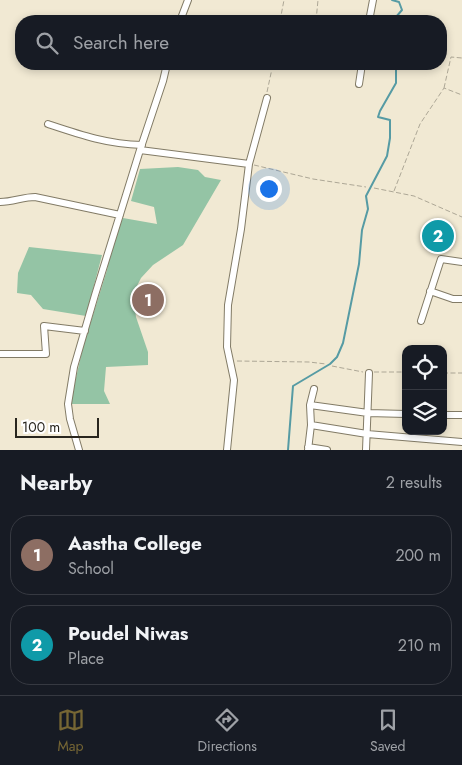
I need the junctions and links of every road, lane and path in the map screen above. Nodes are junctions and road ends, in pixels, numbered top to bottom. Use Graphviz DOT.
graph roads {
  1 [pos="188,0"];
  2 [pos="284,0"];
  3 [pos="318,0"];
  4 [pos="373,0"];
  5 [pos="183,15"];
  6 [pos="281,15"];
  7 [pos="317,15"];
  8 [pos="370,15"];
  9 [pos="462,58"];
  10 [pos="166,70"];
  11 [pos="272,70"];
  12 [pos="361,70"];
  13 [pos="359,84"];
  14 [pos="444,88"];
  15 [pos="462,95"];
  16 [pos="267,98"];
  17 [pos="48,124"];
  18 [pos="141,147"];
  19 [pos="249,164"];
  20 [pos="366,188"];
  21 [pos="374,188"];
  22 [pos="394,191"];
  23 [pos="0,202"];
  24 [pos="120,215"];
  25 [pos="462,217"];
  26 [pos="462,262"];
  27 [pos="430,291"];
  28 [pos="462,299"];
  29 [pos="421,321"];
  30 [pos="85,331"];
  31 [pos="0,354"];
  32 [pos="231,360"];
  33 [pos="326,364"];
  34 [pos="370,373"];
  35 [pos="447,373"];
  36 [pos="462,373"];
  37 [pos="314,389"];
  38 [pos="310,405"];
  39 [pos="368,413"];
  40 [pos="402,414"];
  41 [pos="447,415"];
  42 [pos="462,415"];
  43 [pos="311,424"];
  44 [pos="366,434"];
  45 [pos="462,442"];
  46 [pos="308,449"];
  47 [pos="79,450"];
  48 [pos="227,450"];
  49 [pos="327,450"];
  50 [pos="366,450"];
  1 -- 5 [label="street"];
  2 -- 6 [label="path"];
  3 -- 7 [label="path"];
  4 -- 8 [label="street"];
  9 -- 14 [label="path"];
  10 -- 18 [label="street"];
  11 -- 16 [label="path"];
  12 -- 13 [label="street"];
  14 -- 15 [label="path"];
  14 -- 22 [label="path"];
  16 -- 19 [label="street"];
  17 -- 18 [label="street"];
  18 -- 19 [label="street"];
  18 -- 24 [label="street"];
  19 -- 20 [label="path"];
  19 -- 32 [label="street"];
  21 -- 22 [label="path"];
  22 -- 25 [label="path"];
  23 -- 24 [label="street"];
  24 -- 30 [label="street"];
  26 -- 27 [label="street"];
  27 -- 28 [label="street"];
  27 -- 29 [label="street"];
  30 -- 31 [label="street"];
  30 -- 47 [label="street"];
  32 -- 33 [label="path"];
  32 -- 48 [label="street"];
  34 -- 39 [label="street"];
  35 -- 36 [label="path"];
  37 -- 38 [label="street"];
  38 -- 39 [label="street"];
  38 -- 43 [label="street"];
  39 -- 40 [label="street"];
  39 -- 44 [label="street"];
  41 -- 42 [label="street"];
  43 -- 44 [label="street"];
  43 -- 46 [label="street"];
  44 -- 45 [label="street"];
  44 -- 50 [label="street"];
  46 -- 49 [label="street"];
}
